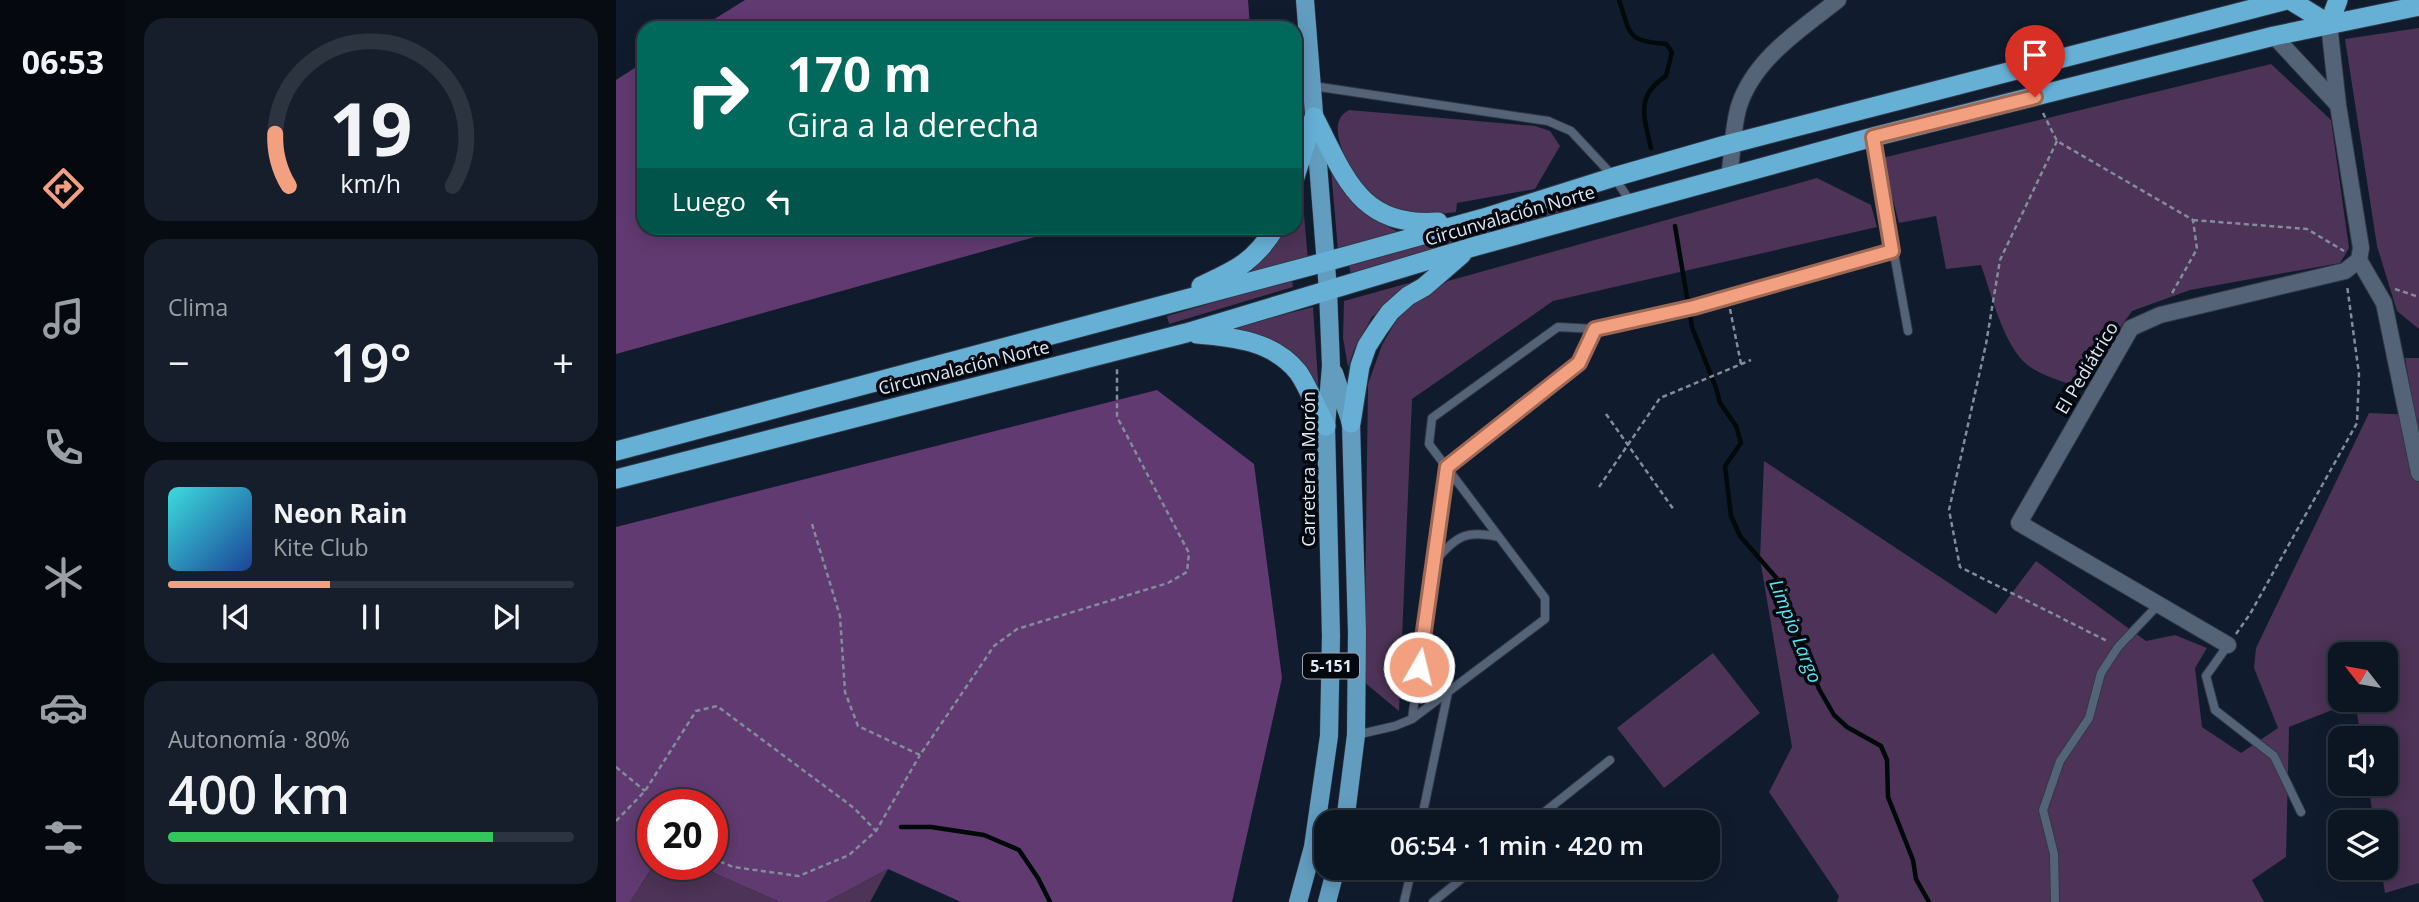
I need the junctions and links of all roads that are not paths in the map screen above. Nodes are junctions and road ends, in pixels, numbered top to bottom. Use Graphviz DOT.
graph roads {
  1 [pos="1305,0"];
  2 [pos="1838,0"];
  3 [pos="2288,0"];
  4 [pos="2338,0"];
  5 [pos="2419,6"];
  6 [pos="2329,24"];
  7 [pos="2274,36"];
  8 [pos="1311,86"];
  9 [pos="2338,105"];
  10 [pos="1866,109"];
  11 [pos="1314,117"];
  12 [pos="1873,137"];
  13 [pos="1732,144"];
  14 [pos="1302,155"];
  15 [pos="1614,177"];
  16 [pos="1729,177"];
  17 [pos="1632,204"];
  18 [pos="1484,218"];
  19 [pos="1271,235"];
  20 [pos="1469,248"];
  21 [pos="1892,251"];
  22 [pos="2359,260"];
  23 [pos="1325,262"];
  24 [pos="1328,290"];
  25 [pos="1145,311"];
  26 [pos="1595,329"];
  27 [pos="1908,331"];
  28 [pos="1186,333"];
  29 [pos="1331,366"];
  30 [pos="1351,423"];
  31 [pos="1326,426"];
  32 [pos="616,451"];
  33 [pos="1447,467"];
  34 [pos="2419,473"];
  35 [pos="616,479"];
  36 [pos="1499,537"];
  37 [pos="1434,562"];
  38 [pos="2160,604"];
  39 [pos="2228,645"];
  40 [pos="1448,692"];
  41 [pos="1412,719"];
  42 [pos="1356,735"];
  43 [pos="1329,736"];
  44 [pos="1610,760"];
  45 [pos="1347,810"];
  46 [pos="1423,810"];
  47 [pos="1547,810"];
  48 [pos="2301,812"];
  49 [pos="1333,880"];
  50 [pos="1409,880"];
  51 [pos="1460,880"];
  52 [pos="1298,902"];
  53 [pos="1327,902"];
  54 [pos="1404,902"];
  55 [pos="1433,902"];
  56 [pos="2055,902"];
  1 -- 8 [label="main road, 5-151"];
  2 -- 13 [label="street"];
  3 -- 6 [label="highway"];
  3 -- 10 [label="highway, Circunvalación Norte"];
  4 -- 6 [label="highway"];
  5 -- 6 [label="highway, Circunvalación Norte"];
  6 -- 7 [label="highway, Circunvalación Norte"];
  6 -- 9 [label="street"];
  7 -- 9 [label="street"];
  7 -- 12 [label="highway, Circunvalación Norte"];
  8 -- 11 [label="main road, 5-151"];
  8 -- 15 [label="lane"];
  9 -- 22 [label="street"];
  10 -- 12 [label="highway"];
  10 -- 13 [label="highway, Circunvalación Norte"];
  11 -- 14 [label="highway"];
  11 -- 18 [label="highway"];
  11 -- 23 [label="main road, 5-151"];
  12 -- 16 [label="highway, Circunvalación Norte"];
  12 -- 21 [label="lane"];
  13 -- 15 [label="highway, Circunvalación Norte"];
  13 -- 16 [label="street"];
  15 -- 17 [label="lane"];
  15 -- 18 [label="highway, Circunvalación Norte"];
  16 -- 17 [label="highway, Circunvalación Norte"];
  17 -- 20 [label="highway, Circunvalación Norte"];
  18 -- 23 [label="highway, Circunvalación Norte"];
  19 -- 25 [label="highway"];
  20 -- 24 [label="highway, Circunvalación Norte"];
  20 -- 30 [label="highway"];
  21 -- 26 [label="lane"];
  21 -- 27 [label="lane"];
  22 -- 34 [label="street"];
  22 -- 38 [label="street, El Pediátrico"];
  23 -- 24 [label="main road, 5-151"];
  23 -- 25 [label="highway, Circunvalación Norte"];
  24 -- 28 [label="highway, Circunvalación Norte"];
  24 -- 29 [label="main road, 5-151"];
  25 -- 32 [label="highway, Circunvalación Norte"];
  26 -- 33 [label="lane"];
  26 -- 33 [label="lane"];
  28 -- 31 [label="highway"];
  28 -- 35 [label="highway, Circunvalación Norte"];
  29 -- 30 [label="main road, Carretera a Morón / 5-151"];
  29 -- 31 [label="main road, Carretera a Morón / 5-151"];
  30 -- 42 [label="main road, Carretera a Morón / 5-151"];
  31 -- 43 [label="main road, Carretera a Morón / 5-151"];
  33 -- 36 [label="lane"];
  33 -- 37 [label="lane"];
  36 -- 37 [label="lane"];
  36 -- 40 [label="lane"];
  37 -- 41 [label="lane"];
  38 -- 39 [label="street, El Pediátrico"];
  38 -- 56 [label="lane"];
  39 -- 48 [label="lane"];
  40 -- 41 [label="lane"];
  40 -- 46 [label="lane"];
  41 -- 42 [label="lane"];
  42 -- 43 [label="main road"];
  42 -- 45 [label="main road, Carretera a Morón / 5-151"];
  43 -- 52 [label="main road, Carretera a Morón / 5-151"];
  44 -- 47 [label="lane"];
  49 -- 53 [label="main road"];
  50 -- 54 [label="lane"];
  51 -- 55 [label="lane"];
}
